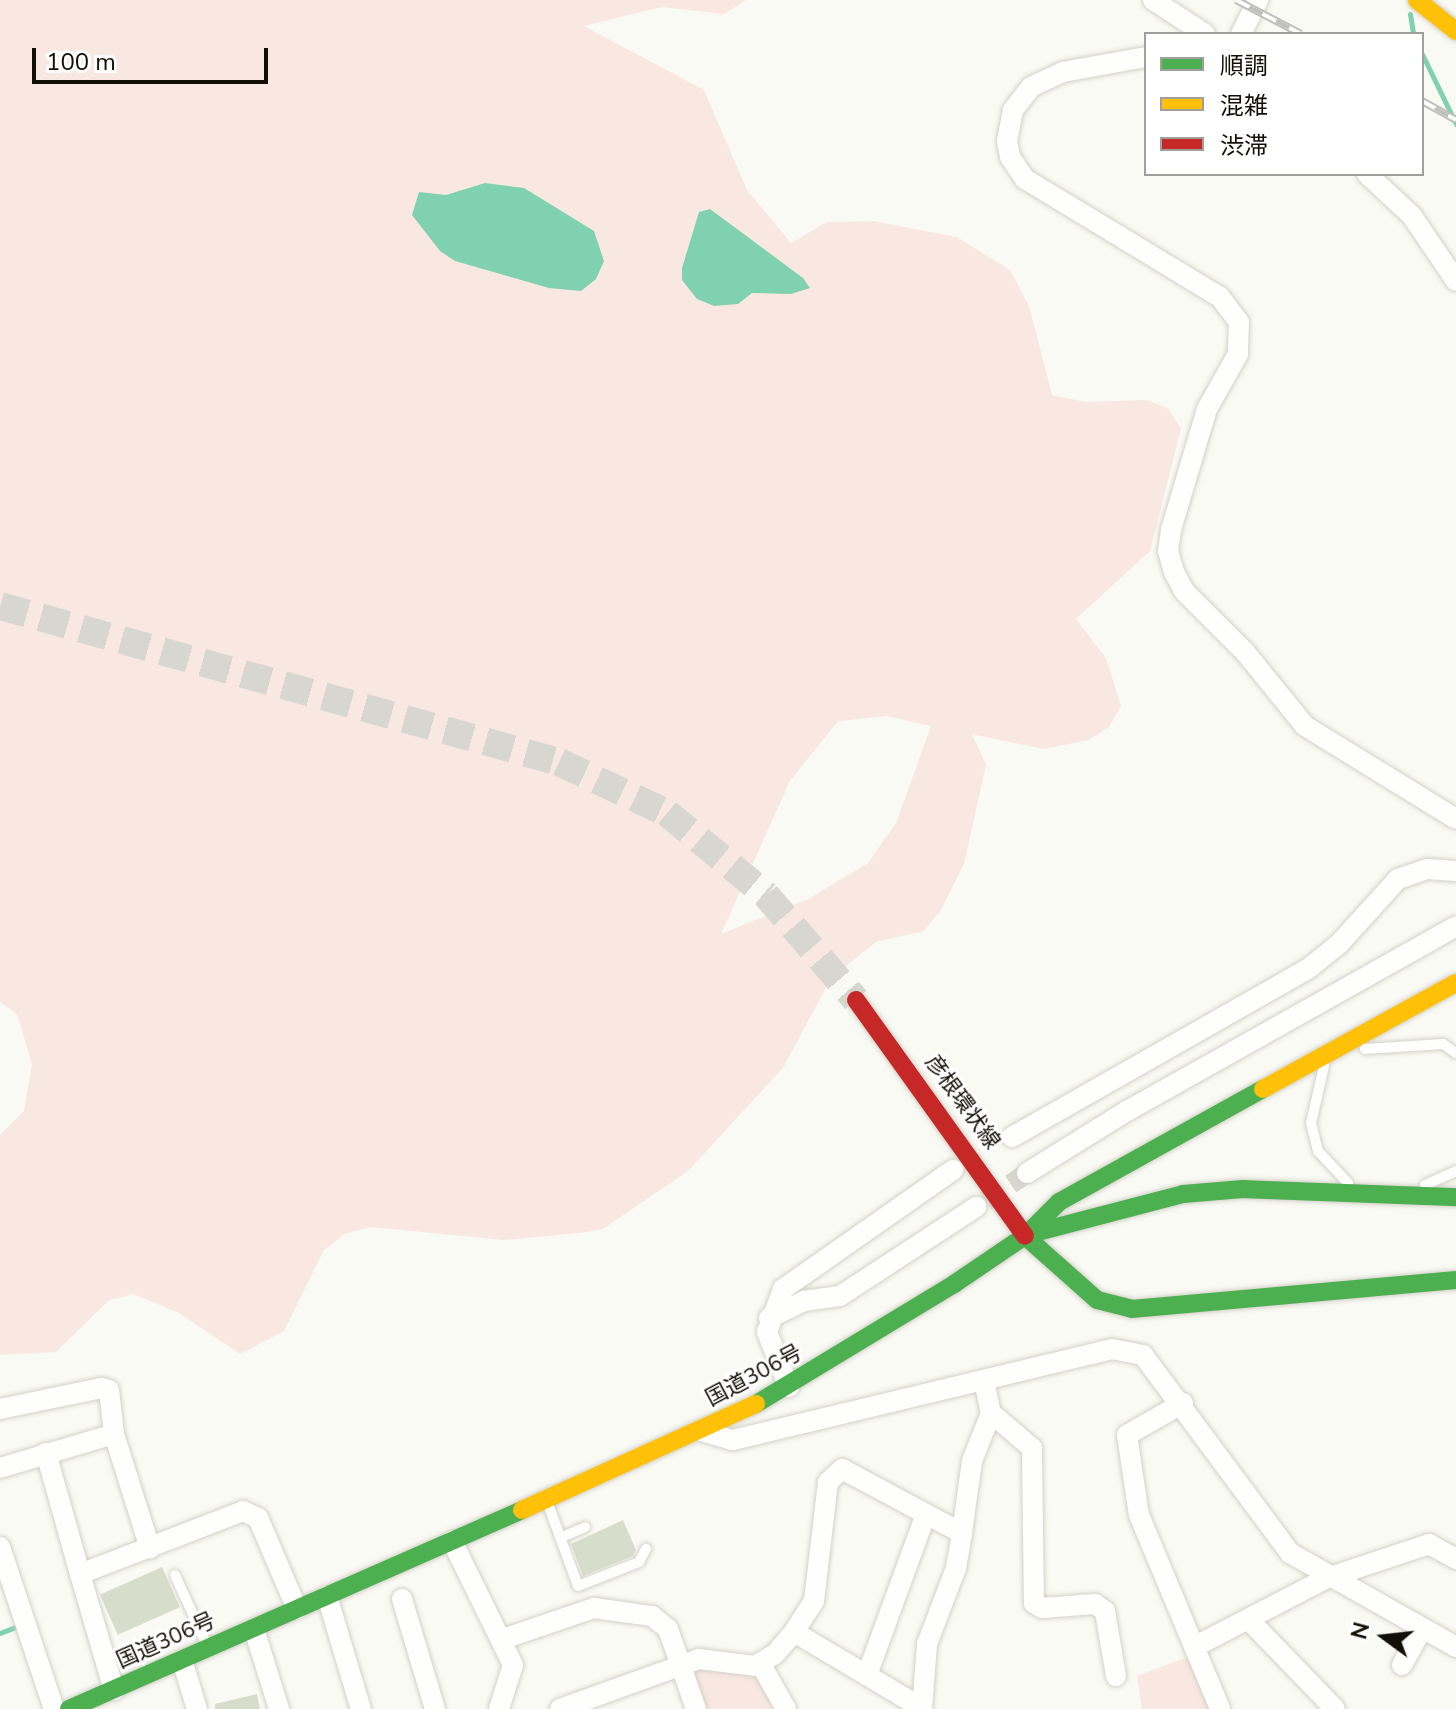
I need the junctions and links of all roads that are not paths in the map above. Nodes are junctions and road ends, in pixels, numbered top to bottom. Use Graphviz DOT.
graph roads {
  1 [pos="1153,0"];
  2 [pos="1258,0"];
  3 [pos="1417,0"];
  4 [pos="1195,31"];
  5 [pos="1456,31"];
  6 [pos="1242,32"];
  7 [pos="1144,57"];
  8 [pos="1369,176"];
  9 [pos="1456,281"];
  10 [pos="1456,819"];
  11 [pos="1456,871"];
  12 [pos="1456,926"];
  13 [pos="1456,983"];
  14 [pos="856,1000"];
  15 [pos="1456,1053"];
  16 [pos="1327,1058"];
  17 [pos="1012,1137"];
  18 [pos="953,1170"];
  19 [pos="1456,1171"];
  20 [pos="1027,1173"];
  21 [pos="1366,1195"];
  22 [pos="1398,1196"];
  23 [pos="1456,1197"];
  24 [pos="976,1207"];
  25 [pos="1025,1236"];
  26 [pos="1456,1280"];
  27 [pos="769,1318"];
  28 [pos="984,1381"];
  29 [pos="789,1387"];
  30 [pos="1183,1403"];
  31 [pos="0,1409"];
  32 [pos="991,1413"];
  33 [pos="701,1431"];
  34 [pos="114,1434"];
  35 [pos="46,1453"];
  36 [pos="0,1468"];
  37 [pos="546,1500"];
  38 [pos="926,1514"];
  39 [pos="585,1527"];
  40 [pos="962,1533"];
  41 [pos="562,1537"];
  42 [pos="452,1541"];
  43 [pos="0,1547"];
  44 [pos="150,1548"];
  45 [pos="646,1549"];
  46 [pos="1456,1559"];
  47 [pos="80,1574"];
  48 [pos="175,1575"];
  49 [pos="1327,1578"];
  50 [pos="327,1596"];
  51 [pos="402,1599"];
  52 [pos="297,1609"];
  53 [pos="1248,1619"];
  54 [pos="254,1629"];
  55 [pos="1422,1629"];
  56 [pos="794,1632"];
  57 [pos="503,1639"];
  58 [pos="1194,1647"];
  59 [pos="1456,1647"];
  60 [pos="209,1648"];
  61 [pos="182,1660"];
  62 [pos="760,1663"];
  63 [pos="1402,1665"];
  64 [pos="682,1667"];
  65 [pos="867,1675"];
  66 [pos="1116,1676"];
  67 [pos="113,1697"];
  68 [pos="54,1709"];
  69 [pos="69,1709"];
  70 [pos="197,1709"];
  71 [pos="279,1709"];
  72 [pos="361,1709"];
  73 [pos="435,1709"];
  74 [pos="499,1709"];
  75 [pos="560,1709"];
  76 [pos="696,1709"];
  77 [pos="786,1709"];
  78 [pos="922,1709"];
  79 [pos="1220,1709"];
  80 [pos="1335,1709"];
  1 -- 4 [label="street"];
  2 -- 6 [label="street"];
  3 -- 5 [label="main road"];
  7 -- 10 [label="street"];
  8 -- 9 [label="street"];
  11 -- 17 [label="street"];
  12 -- 20 [label="street"];
  13 -- 16 [label="main road"];
  14 -- 25 [label="main road, 彦根環状線"];
  15 -- 16 [label="lane"];
  16 -- 21 [label="lane"];
  16 -- 25 [label="main road"];
  18 -- 27 [label="street"];
  19 -- 22 [label="lane"];
  21 -- 22 [label="main road"];
  21 -- 25 [label="main road"];
  22 -- 23 [label="main road"];
  24 -- 27 [label="street"];
  25 -- 26 [label="main road"];
  25 -- 29 [label="main road, 国道306号"];
  27 -- 29 [label="street"];
  28 -- 30 [label="street"];
  28 -- 32 [label="street"];
  28 -- 33 [label="street"];
  29 -- 33 [label="main road, 国道306号"];
  30 -- 49 [label="street"];
  30 -- 58 [label="street"];
  31 -- 34 [label="street"];
  32 -- 40 [label="street"];
  32 -- 66 [label="street"];
  33 -- 37 [label="main road, 国道306号"];
  34 -- 35 [label="street"];
  34 -- 44 [label="street"];
  35 -- 36 [label="street"];
  35 -- 47 [label="street"];
  37 -- 41 [label="lane"];
  37 -- 42 [label="main road, 国道306号"];
  38 -- 40 [label="street"];
  38 -- 56 [label="street"];
  38 -- 65 [label="street"];
  39 -- 41 [label="lane"];
  40 -- 78 [label="street"];
  41 -- 45 [label="lane"];
  42 -- 50 [label="main road, 国道306号"];
  42 -- 57 [label="street"];
  43 -- 68 [label="street"];
  44 -- 47 [label="street"];
  44 -- 52 [label="street"];
  46 -- 49 [label="street"];
  47 -- 67 [label="street"];
  48 -- 60 [label="lane"];
  49 -- 53 [label="street"];
  49 -- 55 [label="street"];
  50 -- 52 [label="main road, 国道306号"];
  50 -- 72 [label="street"];
  51 -- 73 [label="street"];
  52 -- 54 [label="main road, 国道306号"];
  53 -- 58 [label="street"];
  53 -- 80 [label="street"];
  54 -- 60 [label="main road, 国道306号"];
  54 -- 71 [label="street"];
  55 -- 59 [label="street"];
  55 -- 63 [label="street"];
  56 -- 62 [label="street"];
  56 -- 65 [label="street"];
  57 -- 64 [label="street"];
  57 -- 74 [label="street"];
  58 -- 79 [label="street"];
  60 -- 61 [label="main road, 国道306号"];
  61 -- 67 [label="main road, 国道306号"];
  61 -- 70 [label="street"];
  62 -- 64 [label="street"];
  62 -- 77 [label="street"];
  64 -- 75 [label="street"];
  64 -- 76 [label="street"];
  65 -- 78 [label="street"];
  67 -- 69 [label="main road, 国道306号"];
}
